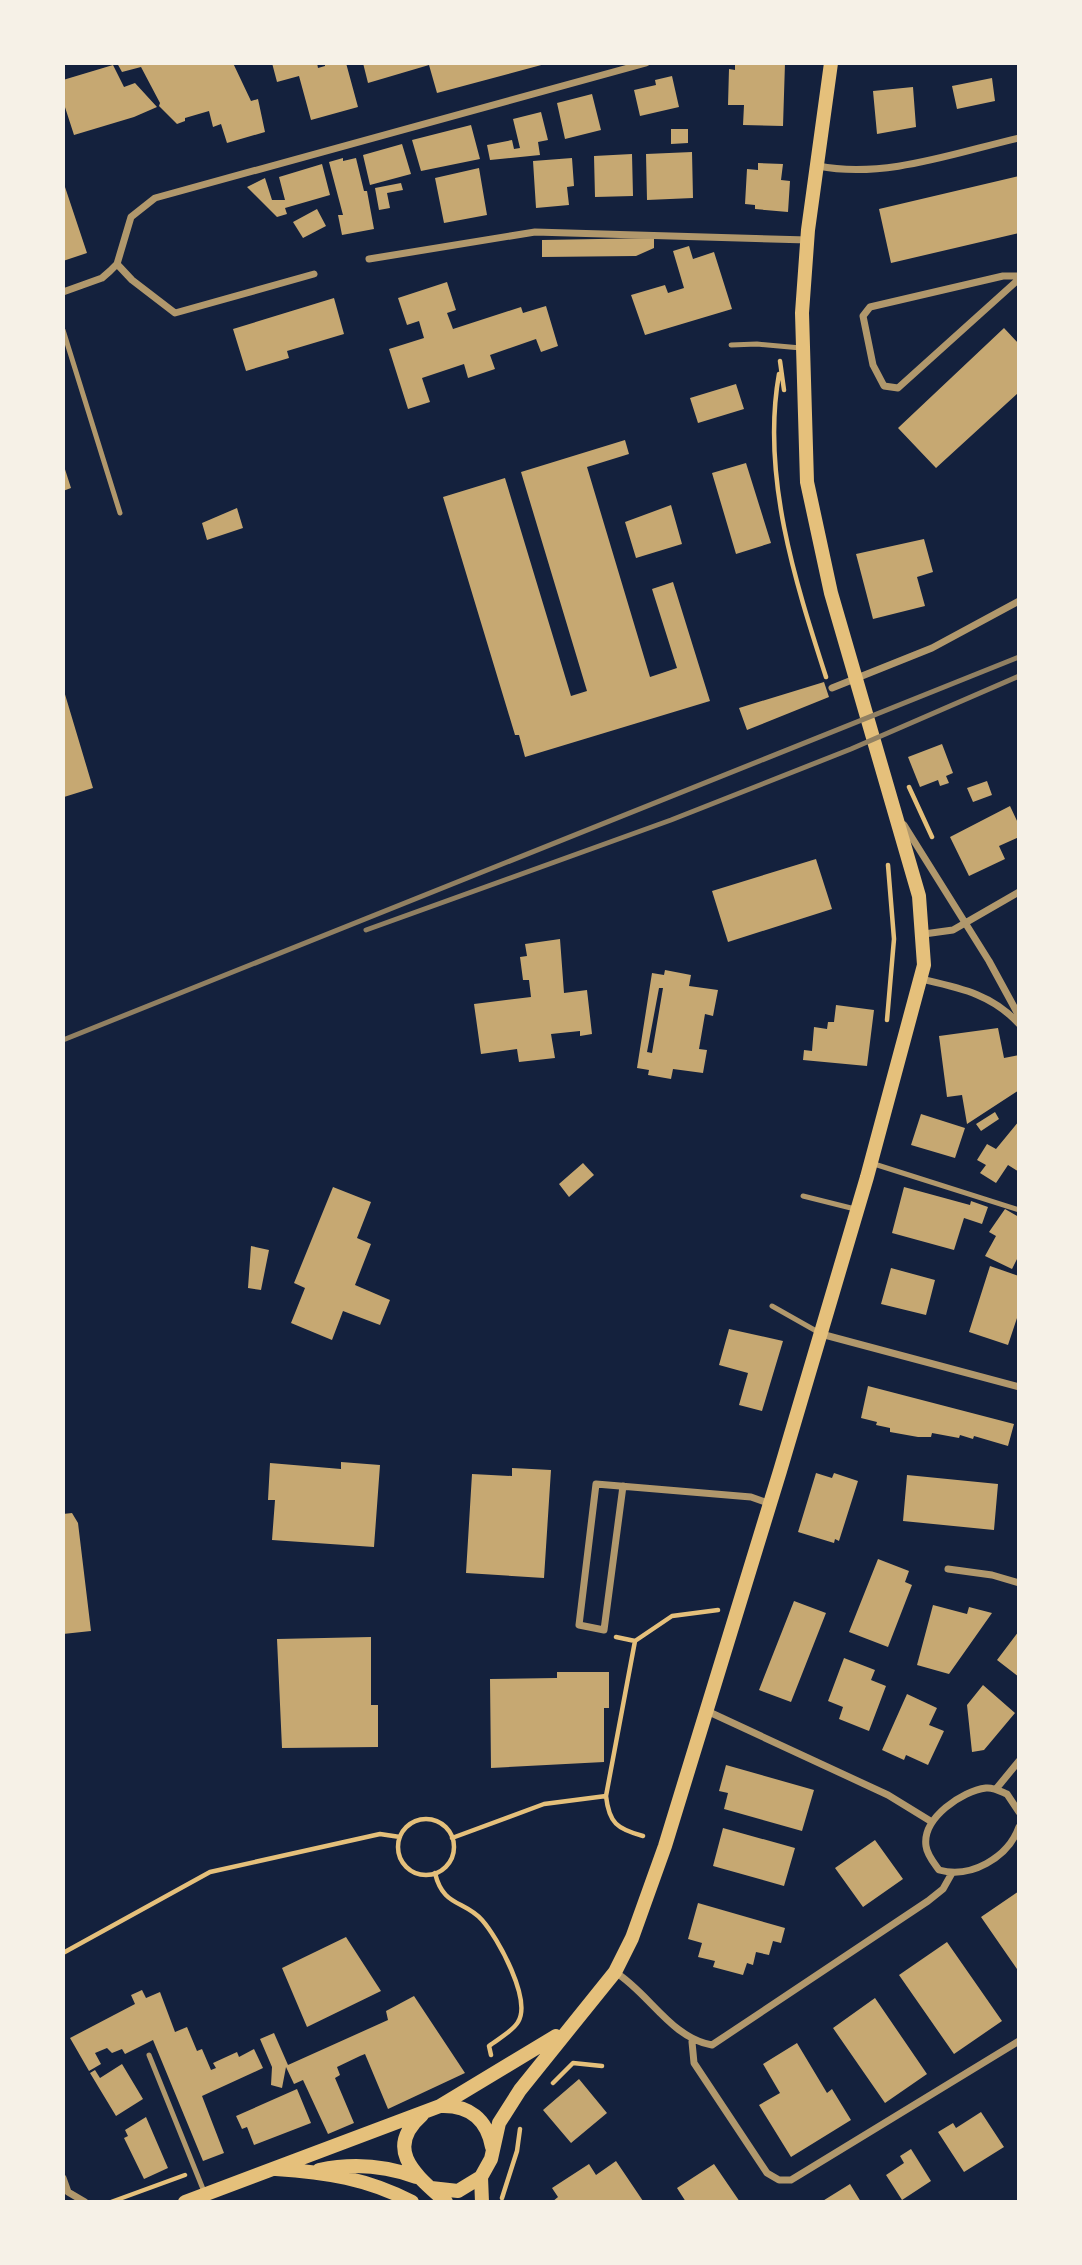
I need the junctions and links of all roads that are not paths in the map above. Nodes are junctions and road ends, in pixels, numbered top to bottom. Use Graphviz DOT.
graph roads {
  1 [pos="646,63"];
  2 [pos="831,63"];
  3 [pos="1019,138"];
  4 [pos="818,166"];
  5 [pos="808,240"];
  6 [pos="369,259"];
  7 [pos="117,264"];
  8 [pos="314,274"];
  9 [pos="1019,277"];
  10 [pos="63,292"];
  11 [pos="63,330"];
  12 [pos="732,345"];
  13 [pos="801,348"];
  14 [pos="120,513"];
  15 [pos="1019,601"];
  16 [pos="832,688"];
  17 [pos="899,819"];
  18 [pos="1019,892"];
  19 [pos="966,923"];
  20 [pos="924,934"];
  21 [pos="921,979"];
  22 [pos="1019,1016"];
  23 [pos="1019,1024"];
  24 [pos="871,1163"];
  25 [pos="803,1196"];
  26 [pos="858,1209"];
  27 [pos="1019,1210"];
  28 [pos="772,1306"];
  29 [pos="821,1334"];
  30 [pos="1019,1387"];
  31 [pos="623,1486"];
  32 [pos="768,1503"];
  33 [pos="948,1569"];
  34 [pos="1019,1584"];
  35 [pos="706,1710"];
  36 [pos="1019,1761"];
  37 [pos="996,1789"];
  38 [pos="1019,1812"];
  39 [pos="932,1822"];
  40 [pos="1019,1827"];
  41 [pos="952,1873"];
  42 [pos="615,1972"];
  43 [pos="566,2030"];
  44 [pos="1019,2041"];
  45 [pos="692,2042"];
  46 [pos="149,2055"];
  47 [pos="440,2106"];
  48 [pos="425,2112"];
  49 [pos="492,2148"];
  50 [pos="275,2169"];
  51 [pos="314,2171"];
  52 [pos="416,2177"];
  53 [pos="481,2177"];
  54 [pos="63,2178"];
  55 [pos="431,2188"];
  56 [pos="205,2194"];
  57 [pos="85,2202"];
  58 [pos="185,2202"];
  59 [pos="412,2202"];
  60 [pos="446,2202"];
  61 [pos="482,2202"];
  1 -- 7 [label="street"];
  2 -- 4 [label="main road"];
  3 -- 4 [label="street"];
  4 -- 5 [label="main road"];
  5 -- 6 [label="street"];
  5 -- 13 [label="main road"];
  7 -- 8 [label="street"];
  7 -- 10 [label="street"];
  9 -- 9 [label="street"];
  11 -- 14 [label="lane"];
  12 -- 13 [label="lane"];
  13 -- 17 [label="main road"];
  15 -- 16 [label="street"];
  17 -- 19 [label="street"];
  17 -- 20 [label="main road"];
  18 -- 19 [label="street"];
  19 -- 20 [label="street"];
  19 -- 22 [label="street"];
  20 -- 21 [label="main road"];
  21 -- 23 [label="street"];
  21 -- 24 [label="main road"];
  24 -- 26 [label="main road"];
  24 -- 27 [label="lane"];
  25 -- 26 [label="lane"];
  26 -- 29 [label="main road"];
  28 -- 29 [label="lane"];
  29 -- 30 [label="street"];
  29 -- 32 [label="main road"];
  31 -- 31 [label="street"];
  31 -- 32 [label="street"];
  32 -- 35 [label="main road"];
  33 -- 34 [label="street"];
  35 -- 39 [label="street"];
  35 -- 42 [label="main road"];
  36 -- 37 [label="street"];
  37 -- 38 [label="street"];
  37 -- 39 [label="street"];
  39 -- 41 [label="street"];
  40 -- 41 [label="street"];
  41 -- 45 [label="street"];
  42 -- 43 [label="main road"];
  42 -- 45 [label="street"];
  43 -- 47 [label="main road"];
  43 -- 49 [label="main road"];
  44 -- 45 [label="street"];
  46 -- 56 [label="lane"];
  47 -- 48 [label="main road"];
  47 -- 49 [label="main road"];
  48 -- 50 [label="main road"];
  48 -- 52 [label="main road"];
  49 -- 53 [label="main road"];
  50 -- 51 [label="main road"];
  50 -- 56 [label="main road"];
  51 -- 52 [label="main road"];
  51 -- 59 [label="main road"];
  52 -- 55 [label="main road"];
  53 -- 55 [label="main road"];
  53 -- 61 [label="main road"];
  54 -- 57 [label="street"];
  55 -- 60 [label="main road"];
  56 -- 58 [label="main road"];
}
